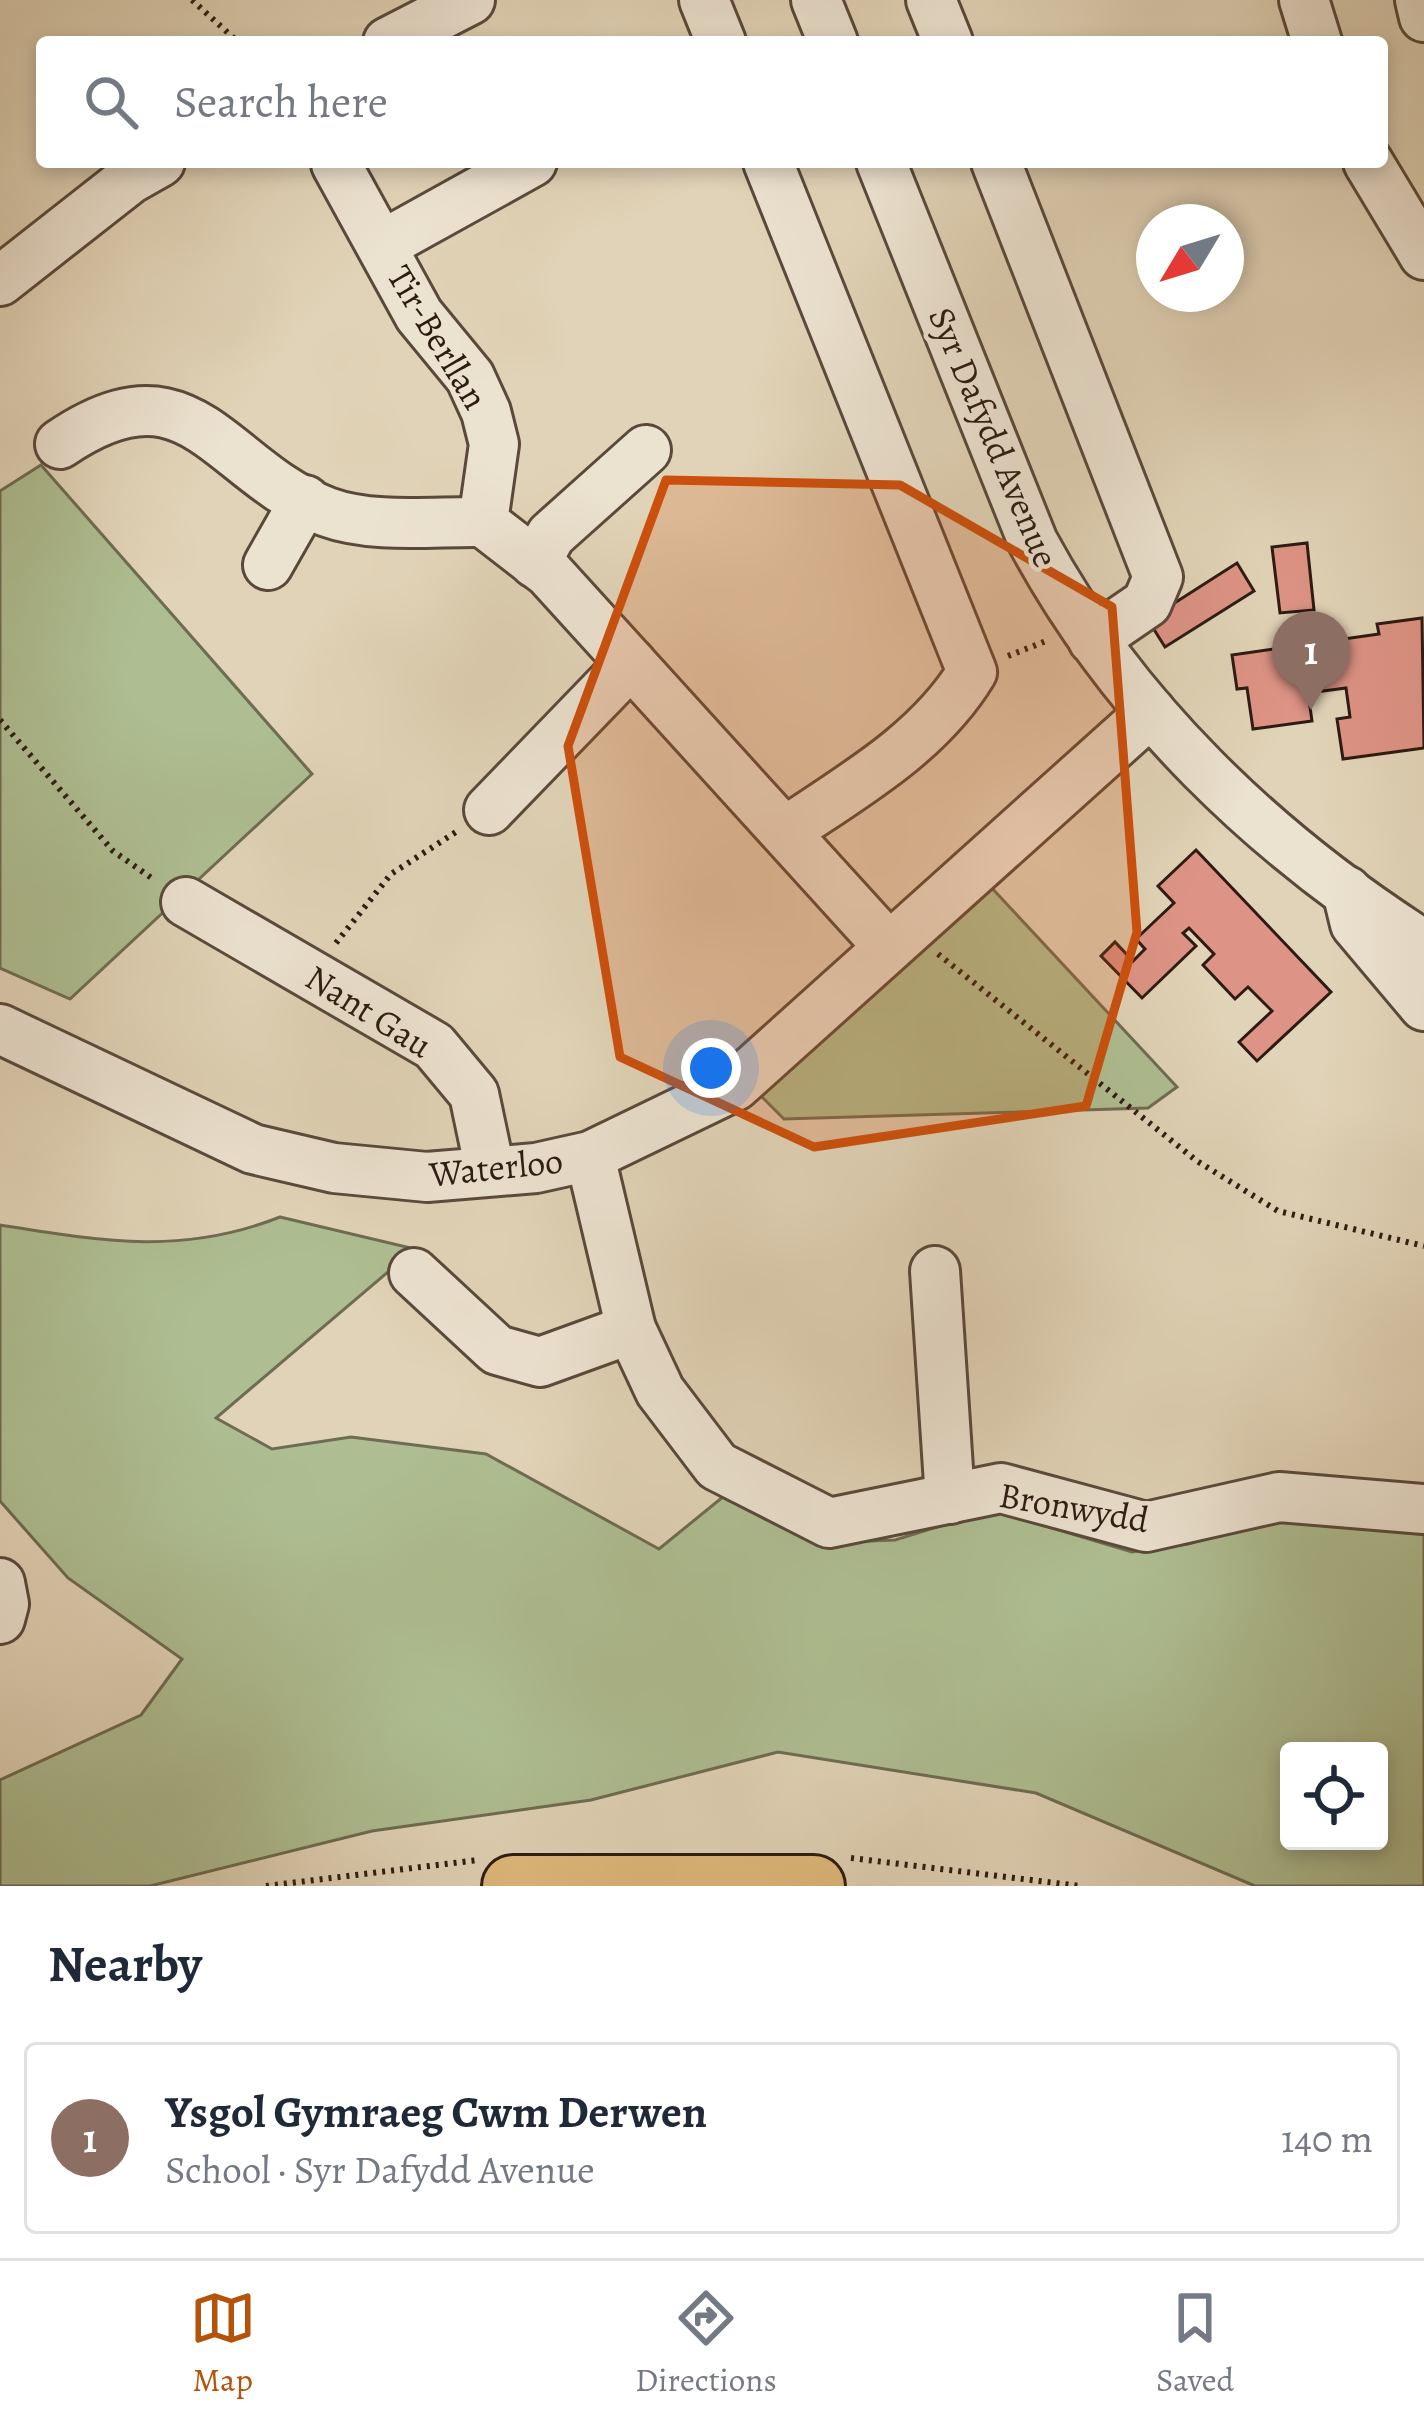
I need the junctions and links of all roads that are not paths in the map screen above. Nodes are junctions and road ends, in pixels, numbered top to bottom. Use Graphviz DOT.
graph roads {
  1 [pos="470,0"];
  2 [pos="704,0"];
  3 [pos="816,0"];
  4 [pos="931,0"];
  5 [pos="1304,0"];
  6 [pos="1420,0"];
  7 [pos="1424,17"];
  8 [pos="400,36"];
  9 [pos="719,36"];
  10 [pos="831,36"];
  11 [pos="946,36"];
  12 [pos="1316,36"];
  13 [pos="149,168"];
  14 [pos="338,168"];
  15 [pos="521,168"];
  16 [pos="770,168"];
  17 [pos="883,168"];
  18 [pos="998,168"];
  19 [pos="1372,168"];
  20 [pos="384,244"];
  21 [pos="1424,254"];
  22 [pos="0,281"];
  23 [pos="60,444"];
  24 [pos="646,450"];
  25 [pos="305,500"];
  26 [pos="484,522"];
  27 [pos="535,563"];
  28 [pos="268,565"];
  29 [pos="1086,630"];
  30 [pos="631,663"];
  31 [pos="1151,712"];
  32 [pos="490,810"];
  33 [pos="786,831"];
  34 [pos="1347,891"];
  35 [pos="186,902"];
  36 [pos="897,938"];
  37 [pos="1424,945"];
  38 [pos="1424,1006"];
  39 [pos="0,1029"];
  40 [pos="590,1156"];
  41 [pos="490,1171"];
  42 [pos="935,1271"];
  43 [pos="414,1274"];
  44 [pos="632,1329"];
  45 [pos="950,1498"];
  46 [pos="1424,1509"];
  47 [pos="0,1583"];
  48 [pos="0,1619"];
  49 [pos="513,1886"];
  50 [pos="814,1886"];
  1 -- 8 [label="street"];
  2 -- 9 [label="street"];
  3 -- 10 [label="street"];
  4 -- 11 [label="street"];
  5 -- 12 [label="street"];
  6 -- 7 [label="street"];
  13 -- 22 [label="street"];
  14 -- 20 [label="street, Tir-Berllan"];
  15 -- 20 [label="street"];
  16 -- 33 [label="street"];
  17 -- 29 [label="street, Syr Dafydd Avenue"];
  18 -- 29 [label="street"];
  19 -- 21 [label="street"];
  20 -- 26 [label="street, Tir-Berllan"];
  23 -- 25 [label="street"];
  24 -- 27 [label="street"];
  25 -- 26 [label="street"];
  25 -- 28 [label="street"];
  26 -- 27 [label="street"];
  27 -- 30 [label="street"];
  29 -- 31 [label="street, Syr Dafydd Avenue"];
  30 -- 32 [label="street"];
  30 -- 33 [label="street"];
  31 -- 34 [label="street, Syr Dafydd Avenue"];
  31 -- 36 [label="street, Waterloo"];
  33 -- 36 [label="street"];
  34 -- 37 [label="street, Syr Dafydd Avenue"];
  34 -- 38 [label="street"];
  35 -- 41 [label="street, Nant Gau"];
  36 -- 40 [label="street, Waterloo"];
  39 -- 41 [label="street, Waterloo"];
  40 -- 41 [label="street, Waterloo"];
  40 -- 44 [label="street, Bronwydd"];
  42 -- 45 [label="street"];
  43 -- 44 [label="street"];
  44 -- 45 [label="street, Bronwydd"];
  45 -- 46 [label="street, Bronwydd"];
  47 -- 48 [label="street"];
  49 -- 50 [label="main road"];
}
